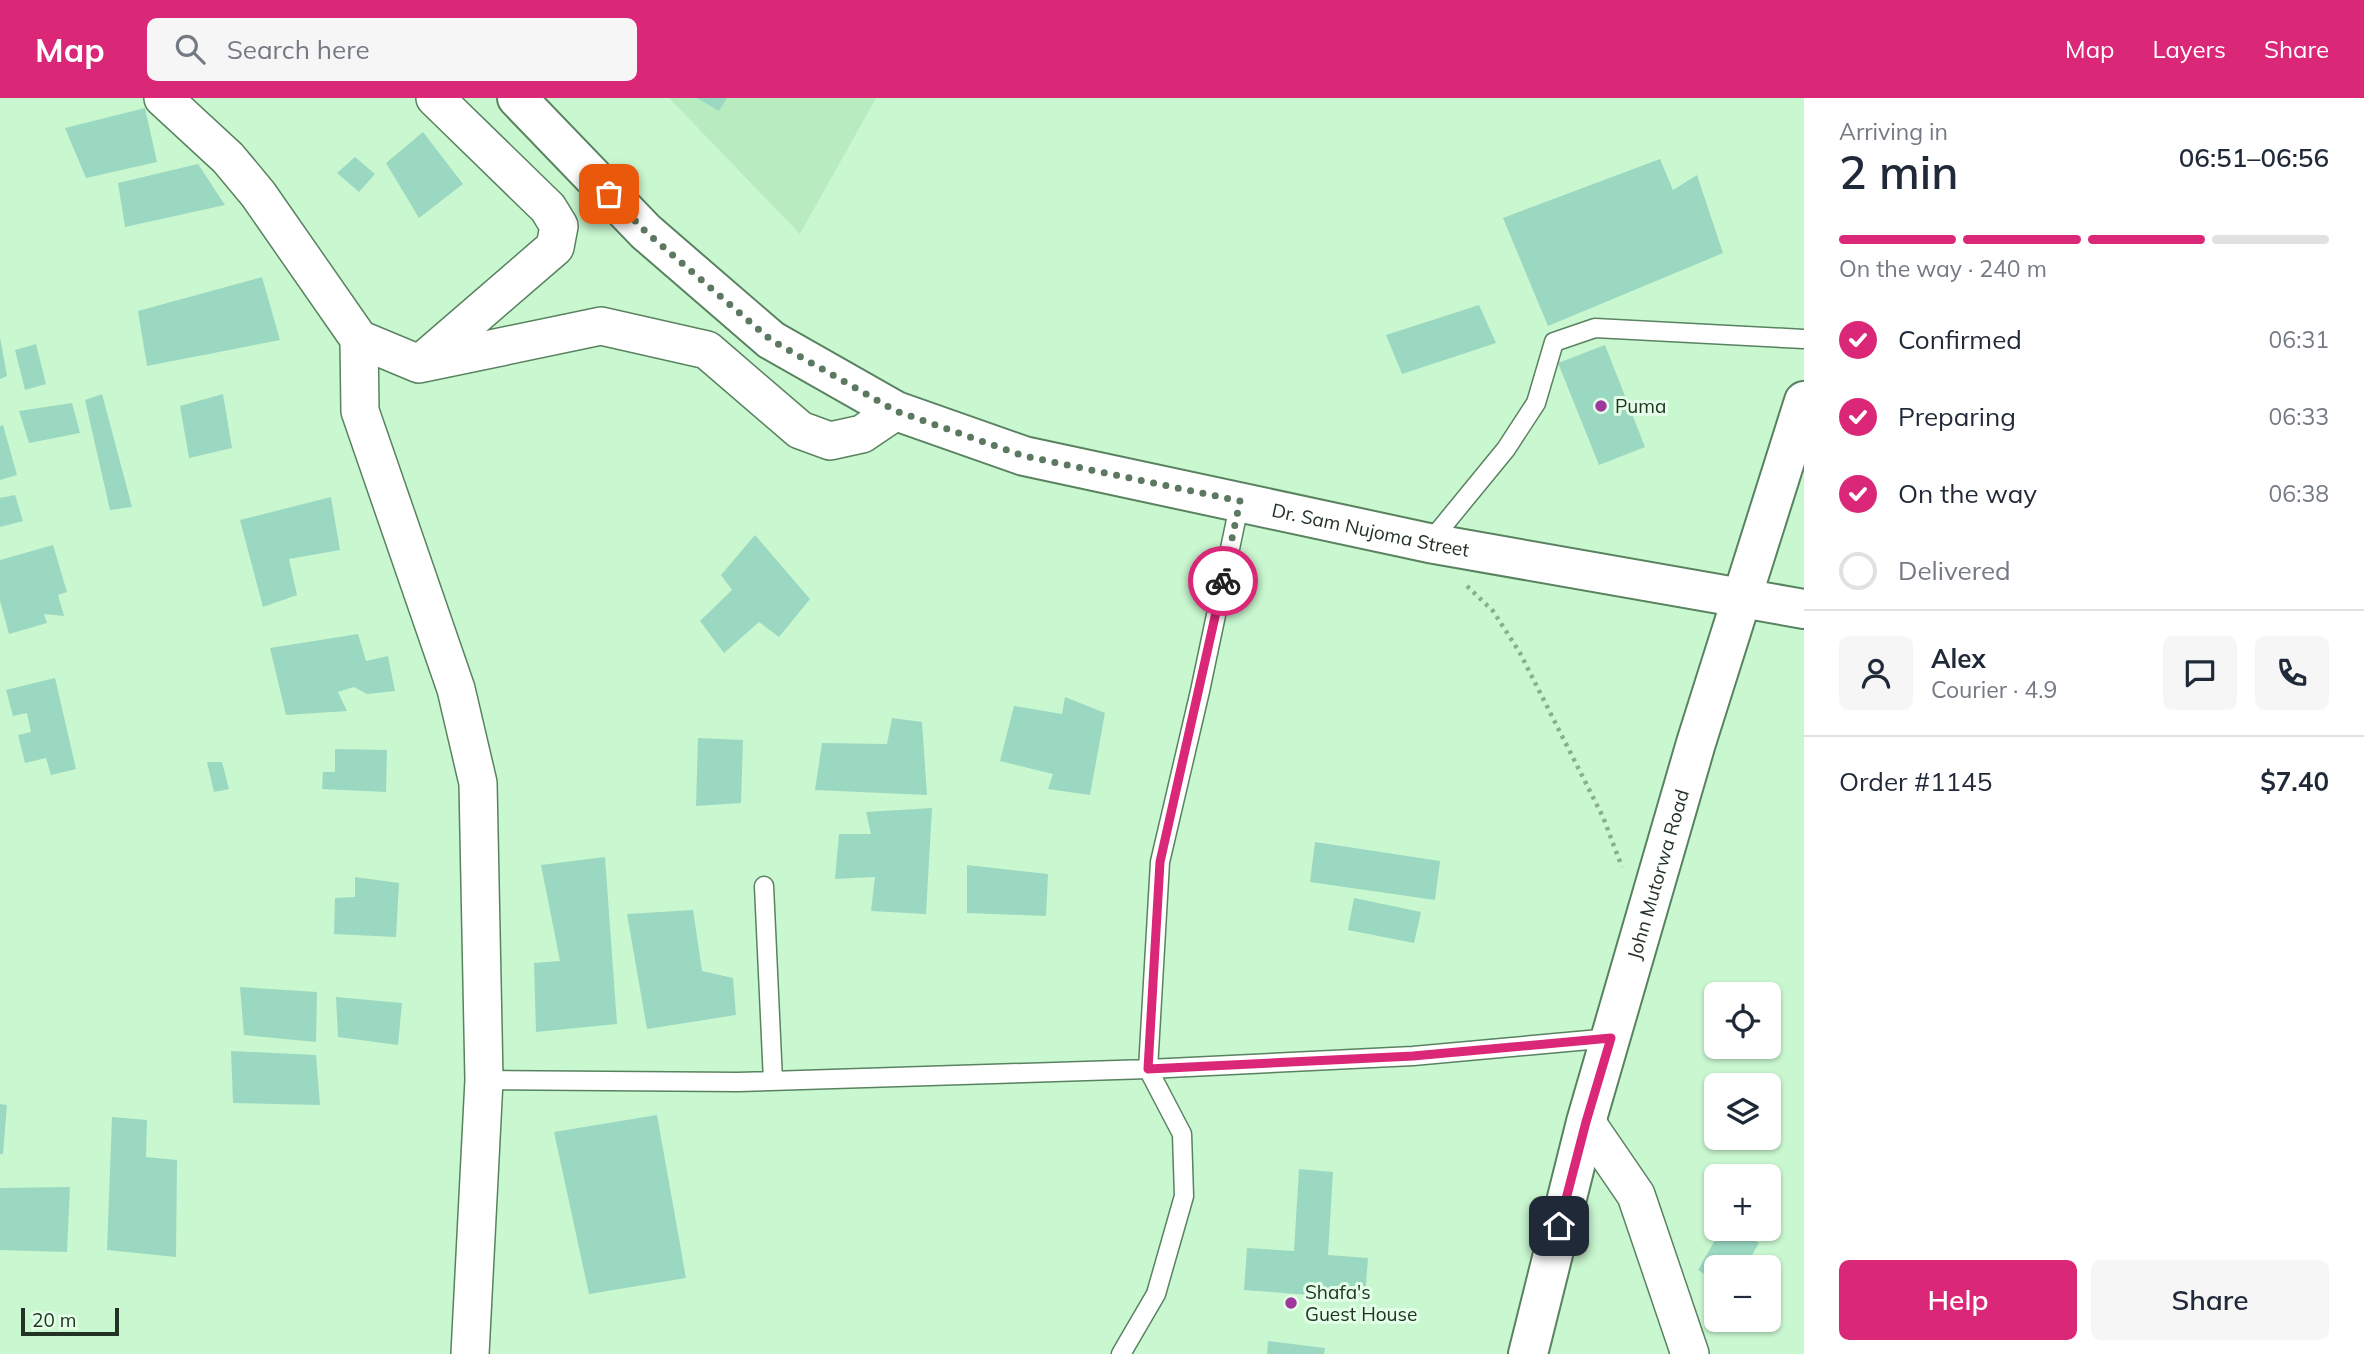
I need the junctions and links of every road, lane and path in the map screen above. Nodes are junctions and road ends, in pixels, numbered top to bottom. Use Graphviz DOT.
graph roads {
  1 [pos="163,98"];
  2 [pos="435,98"];
  3 [pos="517,98"];
  4 [pos="359,339"];
  5 [pos="1804,339"];
  6 [pos="419,365"];
  7 [pos="1804,401"];
  8 [pos="896,411"];
  9 [pos="1240,501"];
  10 [pos="1429,543"];
  11 [pos="1744,597"];
  12 [pos="1804,609"];
  13 [pos="1624,875"];
  14 [pos="764,886"];
  15 [pos="1611,1038"];
  16 [pos="1148,1069"];
  17 [pos="484,1080"];
  18 [pos="773,1082"];
  19 [pos="1586,1122"];
  20 [pos="470,1354"];
  21 [pos="1121,1354"];
  22 [pos="1528,1354"];
  23 [pos="1690,1354"];
  1 -- 4 [label="street"];
  2 -- 6 [label="street"];
  3 -- 8 [label="street, Dr. Sam Nujoma Street"];
  4 -- 6 [label="street"];
  4 -- 17 [label="street"];
  5 -- 10 [label="lane"];
  6 -- 8 [label="street"];
  7 -- 11 [label="street, John Mutorwa Road"];
  8 -- 9 [label="street, Dr. Sam Nujoma Street"];
  9 -- 10 [label="street, Dr. Sam Nujoma Street"];
  9 -- 16 [label="lane"];
  10 -- 11 [label="street, Dr. Sam Nujoma Street"];
  10 -- 13 [label="path"];
  11 -- 12 [label="street, Dr. Sam Nujoma Street"];
  11 -- 15 [label="street, John Mutorwa Road"];
  14 -- 18 [label="lane"];
  15 -- 16 [label="lane"];
  15 -- 19 [label="street, John Mutorwa Road"];
  16 -- 18 [label="lane"];
  16 -- 21 [label="lane"];
  17 -- 18 [label="lane"];
  17 -- 20 [label="street"];
  19 -- 22 [label="street, John Mutorwa Road"];
  19 -- 23 [label="street"];
}
